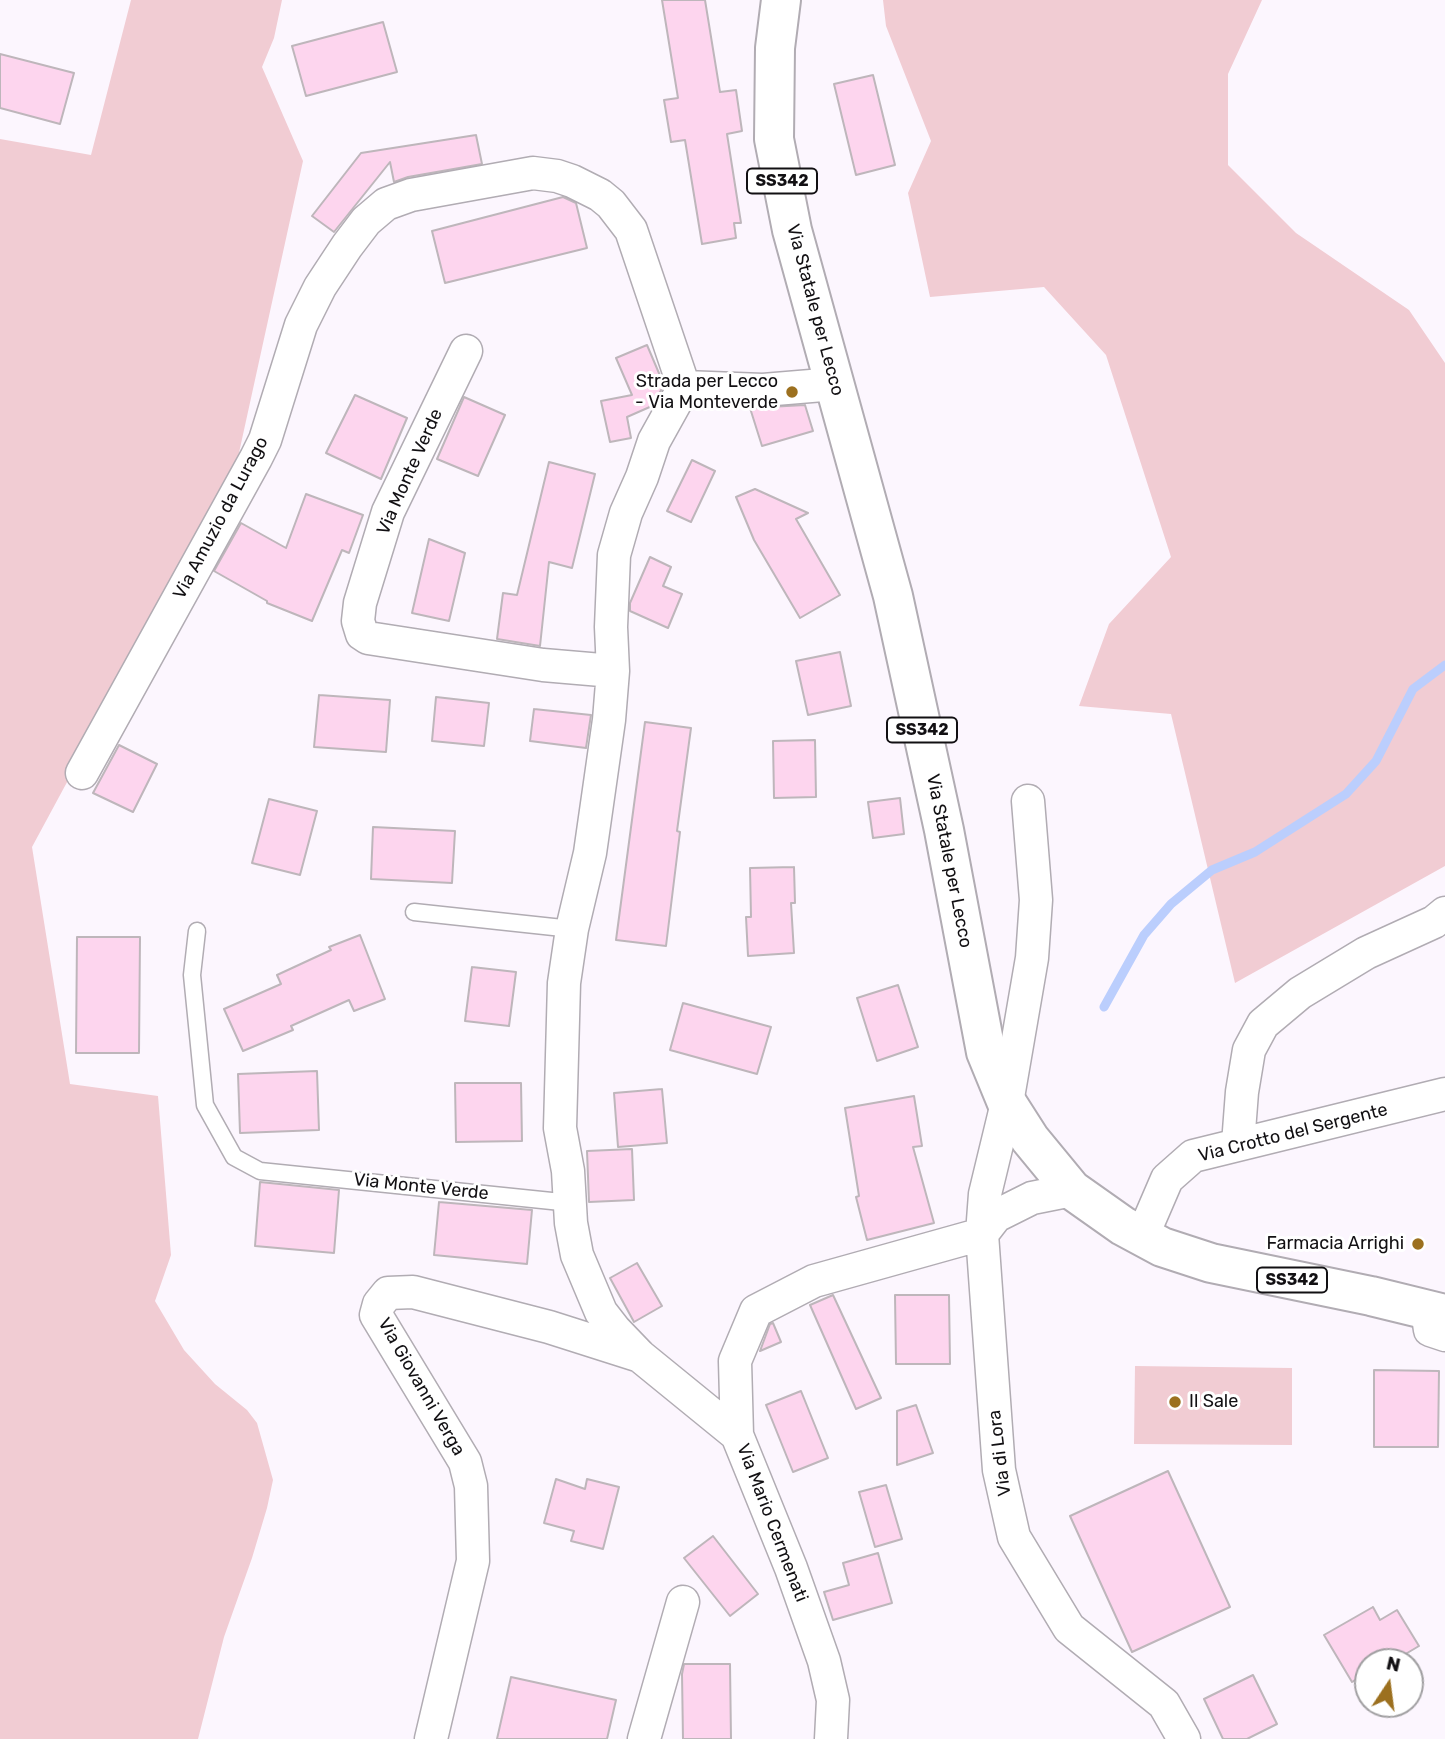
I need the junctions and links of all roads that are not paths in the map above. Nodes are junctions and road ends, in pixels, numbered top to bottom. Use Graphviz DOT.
graph roads {
  1 [pos="781,0"];
  2 [pos="466,351"];
  3 [pos="835,384"];
  4 [pos="684,387"];
  5 [pos="612,671"];
  6 [pos="82,772"];
  7 [pos="1028,801"];
  8 [pos="414,912"];
  9 [pos="1445,913"];
  10 [pos="572,929"];
  11 [pos="197,931"];
  12 [pos="1445,1094"];
  13 [pos="1007,1103"];
  14 [pos="1238,1144"];
  15 [pos="1072,1189"];
  16 [pos="571,1203"];
  17 [pos="982,1234"];
  18 [pos="1142,1237"];
  19 [pos="1439,1320"];
  20 [pos="640,1356"];
  21 [pos="737,1435"];
  22 [pos="683,1602"];
  23 [pos="431,1739"];
  24 [pos="643,1739"];
  25 [pos="831,1739"];
  26 [pos="1184,1739"];
  1 -- 3 [label="main road, Via Statale per Lecco / SS342"];
  2 -- 5 [label="street, Via Monte Verde"];
  3 -- 4 [label="street"];
  3 -- 13 [label="main road, Via Statale per Lecco / SS342"];
  4 -- 5 [label="street"];
  4 -- 6 [label="street, Via Amuzio da Lurago"];
  5 -- 10 [label="street"];
  7 -- 13 [label="street, Via di Lora"];
  8 -- 10 [label="lane"];
  9 -- 14 [label="street"];
  10 -- 16 [label="street"];
  11 -- 16 [label="lane, Via Monte Verde"];
  12 -- 14 [label="street, Via Crotto del Sergente"];
  13 -- 15 [label="main road, Via Statale per Lecco / SS342"];
  13 -- 17 [label="street, Via di Lora"];
  14 -- 18 [label="street, Via Crotto del Sergente"];
  15 -- 17 [label="street"];
  15 -- 18 [label="main road, Via Statale per Lecco / SS342"];
  16 -- 20 [label="street, Via Mario Cermenati"];
  17 -- 21 [label="street"];
  17 -- 26 [label="street, Via di Lora"];
  18 -- 19 [label="main road, Via Statale per Lecco / SS342"];
  20 -- 21 [label="street, Via Mario Cermenati"];
  20 -- 23 [label="street, Via Giovanni Verga"];
  21 -- 25 [label="street, Via Mario Cermenati"];
  22 -- 24 [label="street"];
}
